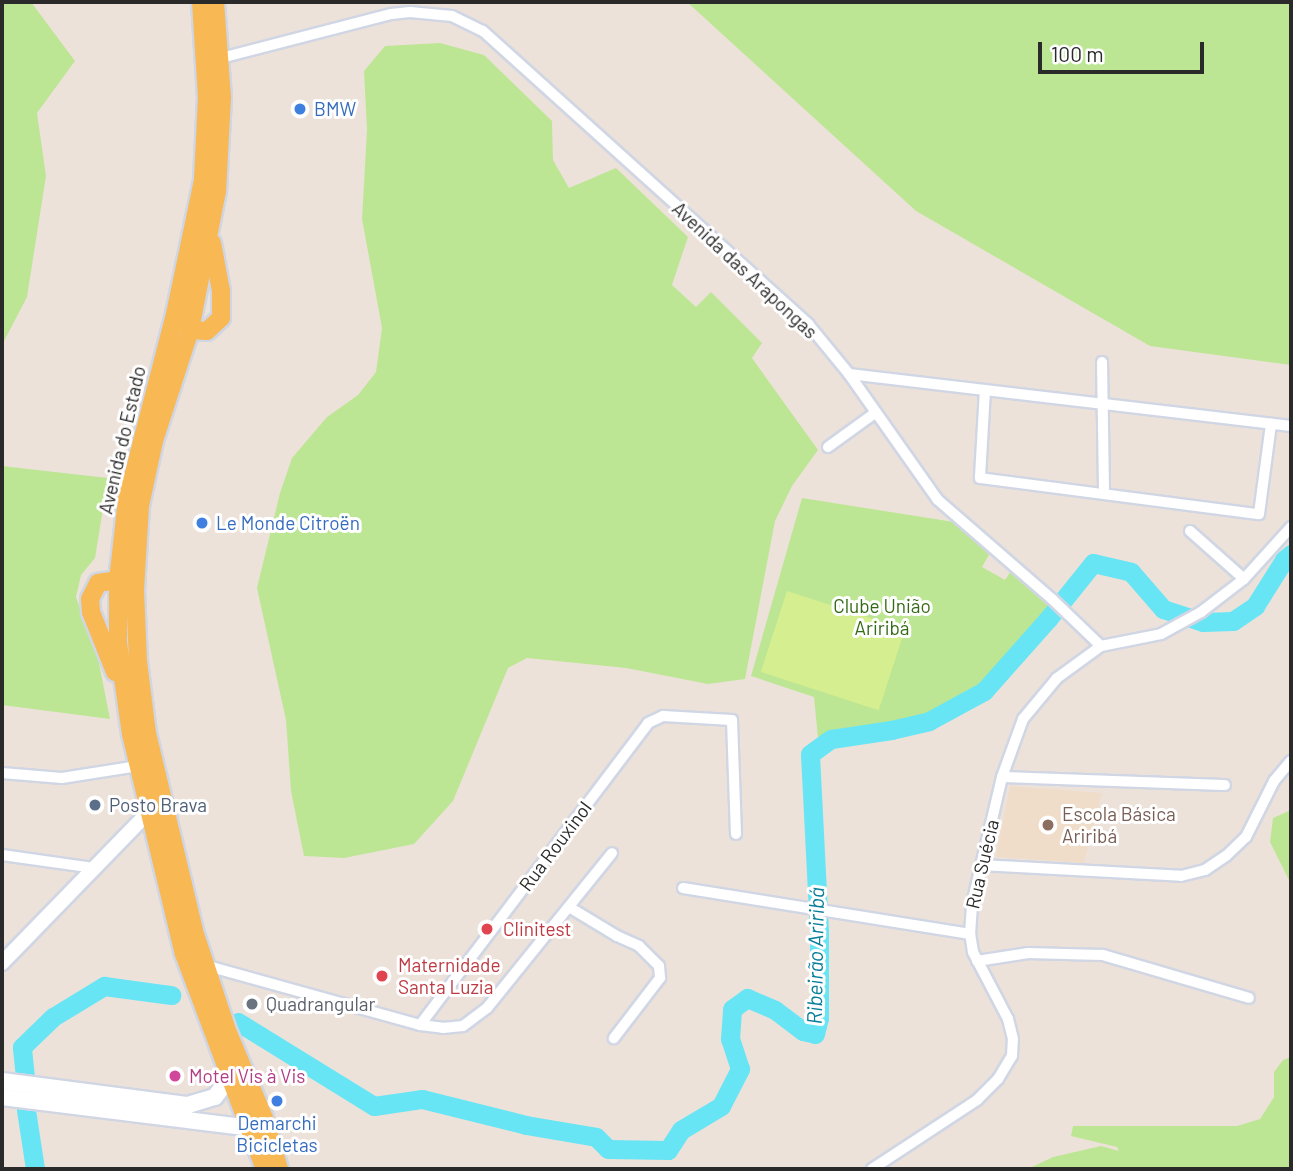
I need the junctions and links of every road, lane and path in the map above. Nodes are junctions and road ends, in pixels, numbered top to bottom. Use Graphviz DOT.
graph roads {
  1 [pos="201,2"];
  2 [pos="215,2"];
  3 [pos="221,58"];
  4 [pos="210,233"];
  5 [pos="175,314"];
  6 [pos="190,330"];
  7 [pos="1102,362"];
  8 [pos="849,374"];
  9 [pos="985,390"];
  10 [pos="1104,404"];
  11 [pos="875,413"];
  12 [pos="1270,424"];
  13 [pos="1291,426"];
  14 [pos="828,447"];
  15 [pos="1104,494"];
  16 [pos="1291,527"];
  17 [pos="1190,531"];
  18 [pos="1244,579"];
  19 [pos="118,580"];
  20 [pos="135,590"];
  21 [pos="1101,646"];
  22 [pos="122,690"];
  23 [pos="1291,761"];
  24 [pos="138,766"];
  25 [pos="2,773"];
  26 [pos="1002,777"];
  27 [pos="1225,785"];
  28 [pos="149,812"];
  29 [pos="736,834"];
  30 [pos="612,853"];
  31 [pos="2,855"];
  32 [pos="981,866"];
  33 [pos="95,868"];
  34 [pos="683,888"];
  35 [pos="569,906"];
  36 [pos="970,934"];
  37 [pos="4,959"];
  38 [pos="977,961"];
  39 [pos="204,965"];
  40 [pos="1249,998"];
  41 [pos="210,1008"];
  42 [pos="420,1025"];
  43 [pos="614,1038"];
  44 [pos="230,1076"];
  45 [pos="2,1082"];
  46 [pos="2,1097"];
  47 [pos="87,1100"];
  48 [pos="188,1113"];
  49 [pos="252,1128"];
  50 [pos="265,1169"];
  51 [pos="279,1169"];
  52 [pos="872,1169"];
  1 -- 5 [label="main road, Avenida do Estado"];
  2 -- 3 [label="main road, Avenida do Estado"];
  3 -- 4 [label="main road, Avenida do Estado"];
  3 -- 8 [label="street, Avenida das Arapongas"];
  4 -- 6 [label="main road, Avenida do Estado"];
  4 -- 6 [label="main road"];
  5 -- 6 [label="main road"];
  5 -- 19 [label="main road, Avenida do Estado"];
  6 -- 20 [label="main road, Avenida do Estado"];
  7 -- 10 [label="street"];
  8 -- 9 [label="street"];
  8 -- 11 [label="street, Avenida das Arapongas"];
  9 -- 10 [label="street"];
  9 -- 15 [label="street"];
  10 -- 12 [label="street"];
  10 -- 15 [label="street"];
  11 -- 14 [label="street"];
  11 -- 21 [label="street, Avenida das Arapongas"];
  12 -- 13 [label="street"];
  12 -- 15 [label="street"];
  16 -- 18 [label="street"];
  17 -- 18 [label="street"];
  18 -- 21 [label="street"];
  19 -- 20 [label="main road"];
  19 -- 22 [label="main road, Avenida do Estado"];
  19 -- 22 [label="main road"];
  20 -- 39 [label="main road, Avenida do Estado"];
  21 -- 26 [label="street, Rua Suécia"];
  22 -- 24 [label="main road, Avenida do Estado"];
  23 -- 32 [label="street"];
  24 -- 25 [label="street"];
  24 -- 28 [label="main road, Avenida do Estado"];
  26 -- 27 [label="street"];
  26 -- 32 [label="street, Rua Suécia"];
  28 -- 33 [label="street"];
  28 -- 41 [label="main road, Avenida do Estado"];
  29 -- 42 [label="street, Rua Rouxinol"];
  30 -- 35 [label="street"];
  31 -- 33 [label="street"];
  32 -- 36 [label="street, Rua Suécia"];
  33 -- 37 [label="street"];
  34 -- 36 [label="street"];
  35 -- 42 [label="street"];
  35 -- 43 [label="street"];
  36 -- 38 [label="street, Rua Suécia"];
  38 -- 40 [label="street"];
  38 -- 52 [label="street, Rua Suécia"];
  39 -- 41 [label="main road, Avenida do Estado"];
  39 -- 42 [label="street"];
  41 -- 44 [label="main road"];
  41 -- 51 [label="main road"];
  44 -- 48 [label="main road"];
  44 -- 49 [label="main road"];
  45 -- 47 [label="main road"];
  46 -- 47 [label="main road"];
  47 -- 48 [label="main road"];
  48 -- 49 [label="main road"];
  49 -- 50 [label="main road"];
}
